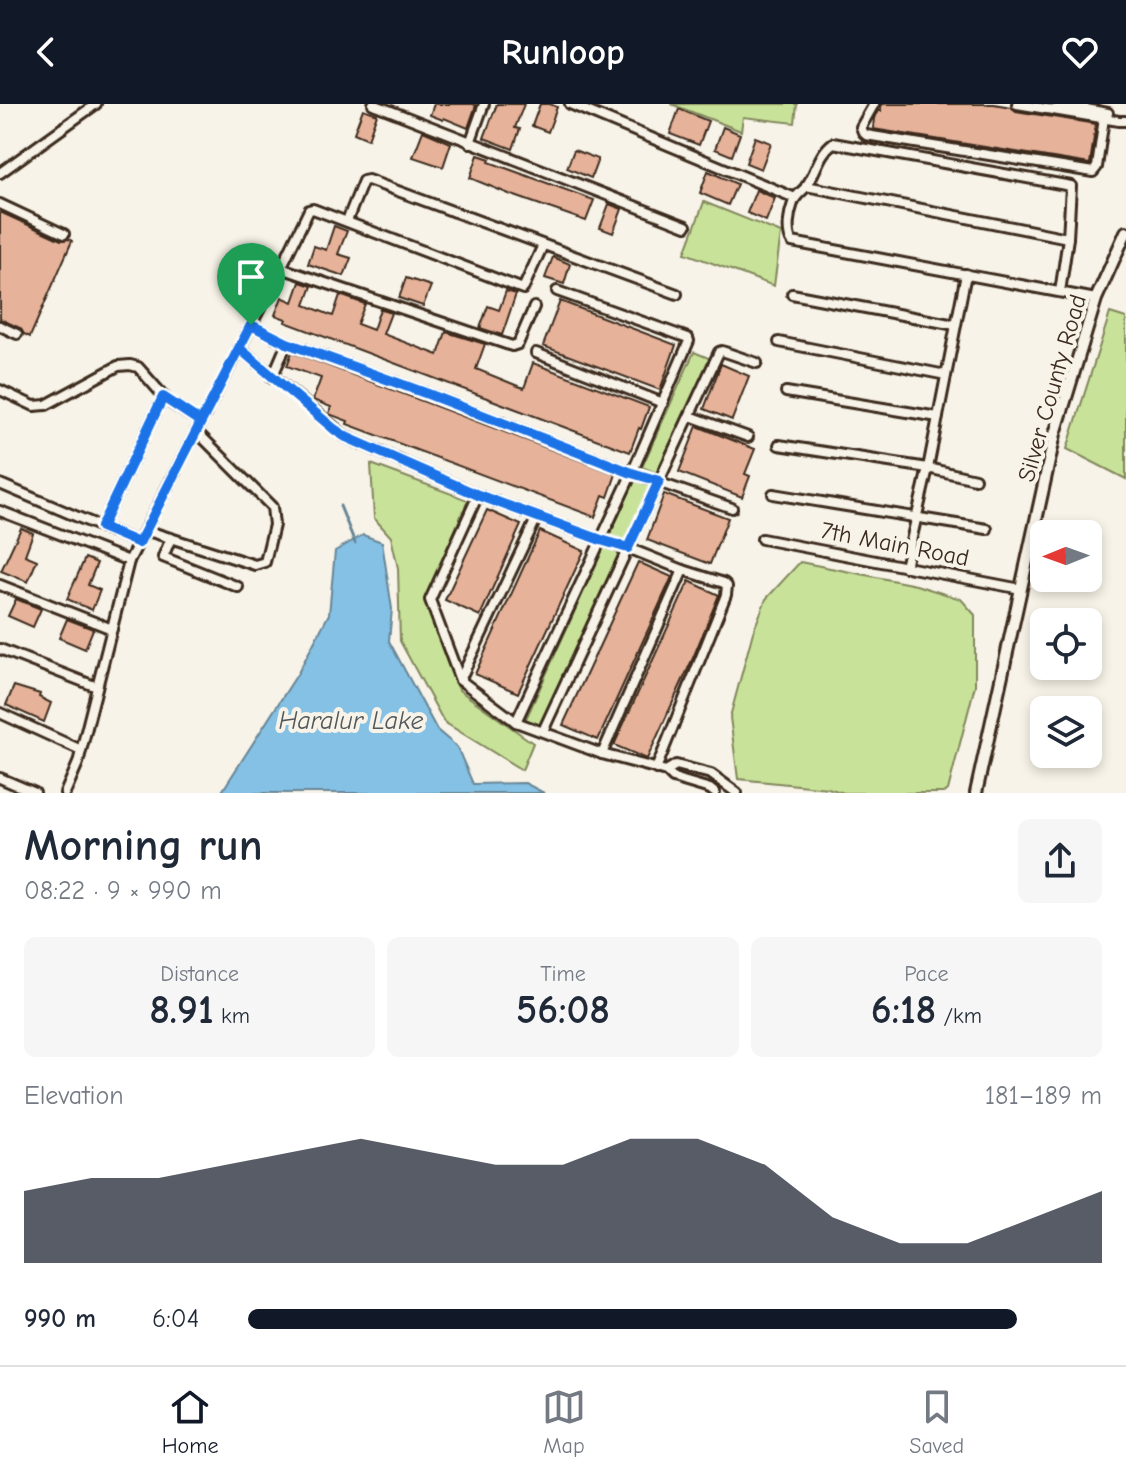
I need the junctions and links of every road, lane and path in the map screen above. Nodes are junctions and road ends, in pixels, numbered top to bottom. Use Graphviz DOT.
graph roads {
  1 [pos="96,104"];
  2 [pos="373,104"];
  3 [pos="484,104"];
  4 [pos="570,104"];
  5 [pos="874,104"];
  6 [pos="1017,104"];
  7 [pos="1058,104"];
  8 [pos="1105,111"];
  9 [pos="1126,121"];
  10 [pos="470,143"];
  11 [pos="0,173"];
  12 [pos="806,186"];
  13 [pos="795,198"];
  14 [pos="0,204"];
  15 [pos="347,221"];
  16 [pos="686,226"];
  17 [pos="1126,232"];
  18 [pos="64,234"];
  19 [pos="1068,238"];
  20 [pos="543,245"];
  21 [pos="281,268"];
  22 [pos="966,274"];
  23 [pos="557,291"];
  24 [pos="1060,292"];
  25 [pos="677,294"];
  26 [pos="792,294"];
  27 [pos="1096,299"];
  28 [pos="534,307"];
  29 [pos="251,325"];
  30 [pos="955,325"];
  31 [pos="0,326"];
  32 [pos="17,334"];
  33 [pos="779,342"];
  34 [pos="287,343"];
  35 [pos="239,348"];
  36 [pos="536,353"];
  37 [pos="757,363"];
  38 [pos="946,375"];
  39 [pos="272,378"];
  40 [pos="0,390"];
  41 [pos="786,392"];
  42 [pos="163,397"];
  43 [pos="663,403"];
  44 [pos="690,416"];
  45 [pos="938,417"];
  46 [pos="199,427"];
  47 [pos="748,437"];
  48 [pos="779,445"];
  49 [pos="928,468"];
  50 [pos="632,473"];
  51 [pos="975,479"];
  52 [pos="659,481"];
  53 [pos="0,484"];
  54 [pos="773,494"];
  55 [pos="478,495"];
  56 [pos="732,508"];
  57 [pos="0,511"];
  58 [pos="917,516"];
  59 [pos="537,517"];
  60 [pos="101,527"];
  61 [pos="987,529"];
  62 [pos="145,530"];
  63 [pos="171,538"];
  64 [pos="762,539"];
  65 [pos="601,540"];
  66 [pos="139,543"];
  67 [pos="628,548"];
  68 [pos="129,561"];
  69 [pos="905,567"];
  70 [pos="683,570"];
  71 [pos="0,585"];
  72 [pos="238,587"];
  73 [pos="1021,589"];
  74 [pos="112,629"];
  75 [pos="0,649"];
  76 [pos="460,680"];
  77 [pos="97,687"];
  78 [pos="0,713"];
  79 [pos="516,722"];
  80 [pos="543,731"];
  81 [pos="81,750"];
  82 [pos="602,754"];
  83 [pos="656,769"];
  84 [pos="666,771"];
  85 [pos="0,778"];
  86 [pos="35,793"];
  87 [pos="65,793"];
  88 [pos="715,793"];
  89 [pos="737,793"];
  90 [pos="976,793"];
  1 -- 11 [label="street"];
  2 -- 10 [label="street"];
  3 -- 10 [label="street"];
  4 -- 13 [label="street"];
  5 -- 8 [label="street"];
  6 -- 8 [label="street"];
  7 -- 8 [label="street"];
  8 -- 9 [label="street"];
  10 -- 16 [label="street"];
  12 -- 13 [label="street"];
  12 -- 19 [label="street"];
  12 -- 19 [label="street"];
  13 -- 22 [label="street"];
  14 -- 18 [label="street"];
  15 -- 20 [label="street"];
  15 -- 20 [label="street"];
  15 -- 21 [label="street"];
  17 -- 27 [label="street, Silver County Road"];
  19 -- 24 [label="street"];
  20 -- 25 [label="street"];
  21 -- 28 [label="street"];
  21 -- 29 [label="street"];
  22 -- 24 [label="street"];
  22 -- 30 [label="street"];
  23 -- 43 [label="street"];
  24 -- 27 [label="street"];
  26 -- 30 [label="street"];
  27 -- 73 [label="street, Silver County Road"];
  29 -- 34 [label="street"];
  29 -- 35 [label="street"];
  30 -- 38 [label="street"];
  31 -- 32 [label="street"];
  33 -- 38 [label="street"];
  34 -- 39 [label="street"];
  34 -- 50 [label="street"];
  35 -- 39 [label="street"];
  35 -- 46 [label="street"];
  36 -- 43 [label="street"];
  37 -- 44 [label="street"];
  38 -- 45 [label="street"];
  39 -- 55 [label="street"];
  40 -- 42 [label="street"];
  41 -- 45 [label="street"];
  42 -- 46 [label="street"];
  42 -- 60 [label="street"];
  43 -- 50 [label="street"];
  44 -- 47 [label="street"];
  44 -- 52 [label="street"];
  45 -- 49 [label="street"];
  46 -- 62 [label="street"];
  46 -- 63 [label="street"];
  48 -- 49 [label="street"];
  49 -- 51 [label="street"];
  49 -- 58 [label="street"];
  50 -- 52 [label="street"];
  50 -- 65 [label="street"];
  52 -- 56 [label="street"];
  52 -- 67 [label="street"];
  53 -- 60 [label="street"];
  54 -- 58 [label="street"];
  55 -- 59 [label="street"];
  55 -- 76 [label="street"];
  57 -- 68 [label="street"];
  58 -- 61 [label="street"];
  58 -- 69 [label="street"];
  59 -- 65 [label="street"];
  59 -- 76 [label="street"];
  60 -- 66 [label="street"];
  62 -- 63 [label="street"];
  62 -- 66 [label="street"];
  63 -- 72 [label="street"];
  64 -- 69 [label="street, 7th Main Road"];
  65 -- 67 [label="street"];
  65 -- 79 [label="street"];
  66 -- 68 [label="street"];
  67 -- 70 [label="street"];
  67 -- 80 [label="street"];
  68 -- 74 [label="street"];
  69 -- 73 [label="street, 7th Main Road"];
  70 -- 82 [label="street"];
  70 -- 83 [label="street"];
  71 -- 74 [label="street"];
  73 -- 90 [label="street, Silver County Road"];
  74 -- 77 [label="street"];
  75 -- 77 [label="street"];
  76 -- 79 [label="street"];
  77 -- 81 [label="street"];
  78 -- 81 [label="street"];
  79 -- 80 [label="street"];
  80 -- 82 [label="street"];
  81 -- 87 [label="street"];
  82 -- 83 [label="street"];
  83 -- 84 [label="street"];
  84 -- 88 [label="street"];
  84 -- 89 [label="street"];
  85 -- 86 [label="street"];
}
